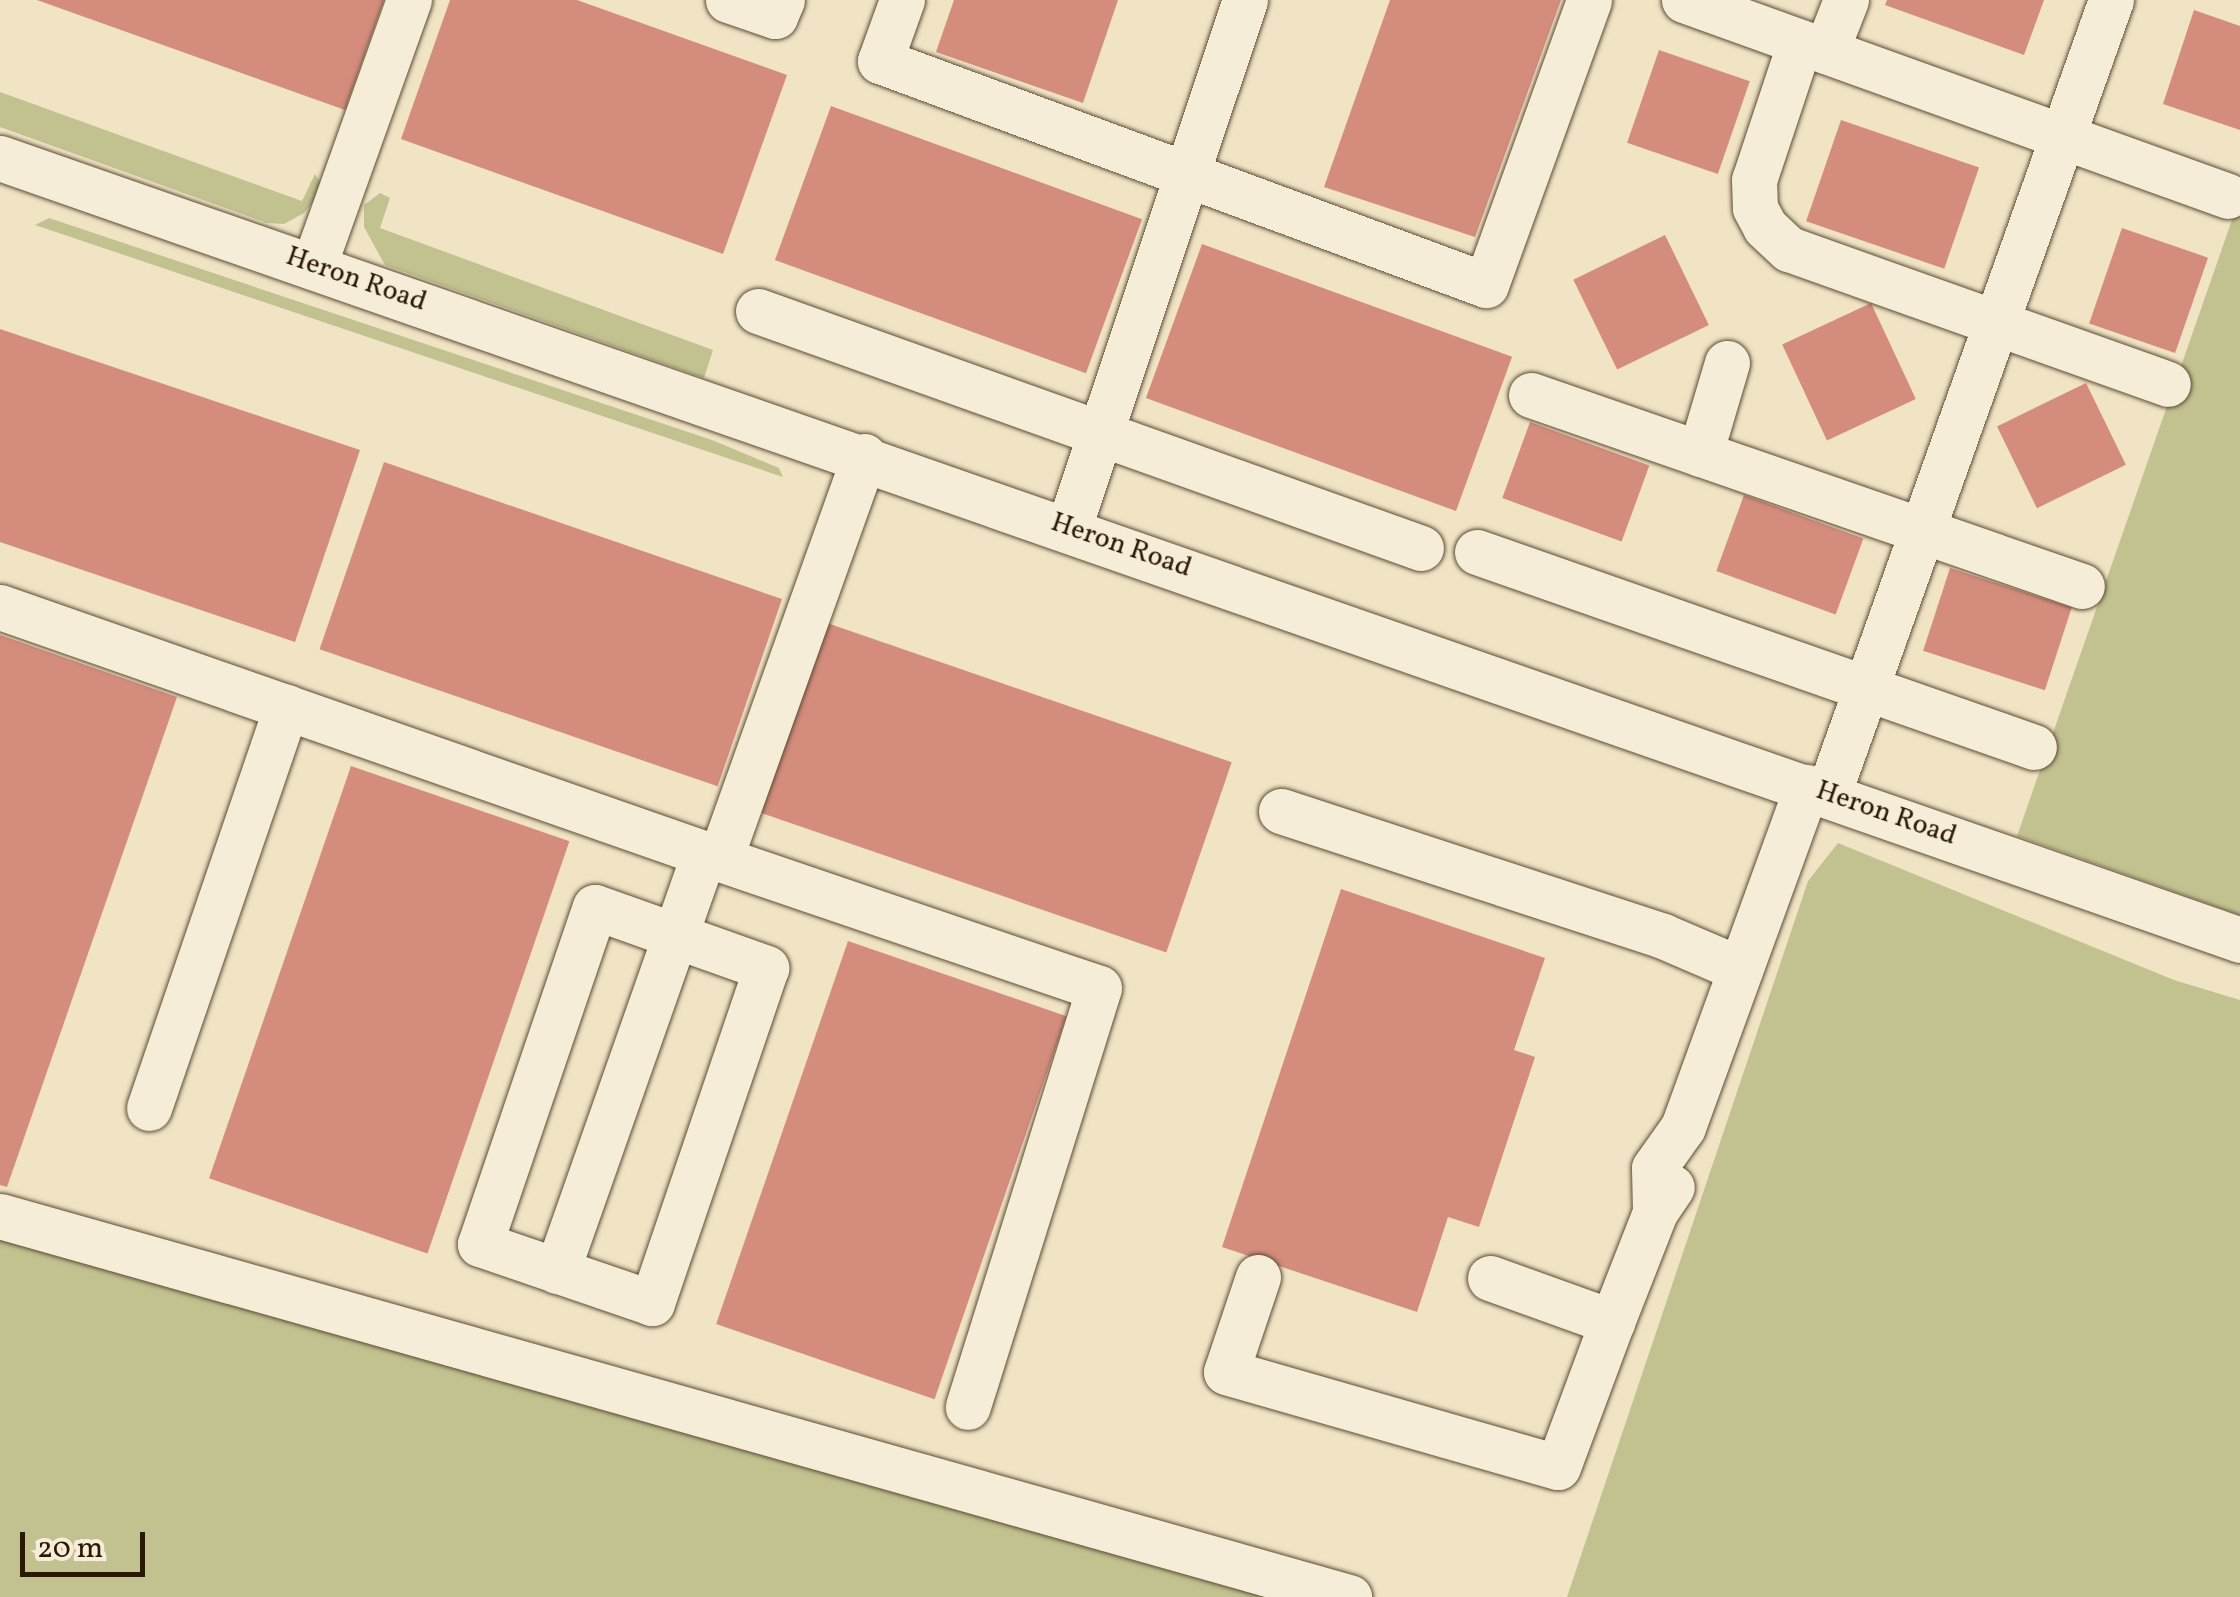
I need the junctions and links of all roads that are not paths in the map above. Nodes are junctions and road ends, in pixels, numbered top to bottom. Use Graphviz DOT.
graph roads {
  1 [pos="408,0"];
  2 [pos="728,0"];
  3 [pos="782,0"];
  4 [pos="902,0"];
  5 [pos="1245,0"];
  6 [pos="1589,0"];
  7 [pos="1684,0"];
  8 [pos="1846,0"];
  9 [pos="2111,0"];
  10 [pos="1813,46"];
  11 [pos="2063,136"];
  12 [pos="2,165"];
  13 [pos="1182,176"];
  14 [pos="2228,196"];
  15 [pos="314,265"];
  16 [pos="758,312"];
  17 [pos="1998,320"];
  18 [pos="1727,363"];
  19 [pos="2168,384"];
  20 [pos="1531,395"];
  21 [pos="1099,430"];
  22 [pos="1700,454"];
  23 [pos="864,456"];
  24 [pos="1069,528"];
  25 [pos="1924,531"];
  26 [pos="1421,548"];
  27 [pos="1476,552"];
  28 [pos="2082,586"];
  29 [pos="0,607"];
  30 [pos="1868,689"];
  31 [pos="286,708"];
  32 [pos="2034,747"];
  33 [pos="1818,789"];
  34 [pos="1281,811"];
  35 [pos="712,856"];
  36 [pos="675,935"];
  37 [pos="2240,940"];
  38 [pos="1745,957"];
  39 [pos="149,1108"];
  40 [pos="0,1216"];
  41 [pos="557,1271"];
  42 [pos="1258,1276"];
  43 [pos="1490,1278"];
  44 [pos="1612,1322"];
  45 [pos="968,1406"];
  46 [pos="1349,1597"];
  1 -- 15 [label="street"];
  2 -- 3 [label="street"];
  4 -- 13 [label="street"];
  5 -- 13 [label="street"];
  6 -- 13 [label="street"];
  7 -- 10 [label="street"];
  8 -- 10 [label="street"];
  9 -- 11 [label="street"];
  10 -- 11 [label="street"];
  10 -- 17 [label="street"];
  11 -- 14 [label="street"];
  11 -- 17 [label="street"];
  12 -- 15 [label="street, Heron Road"];
  13 -- 21 [label="street"];
  15 -- 23 [label="street, Heron Road"];
  16 -- 21 [label="street"];
  17 -- 19 [label="street"];
  17 -- 25 [label="street"];
  18 -- 22 [label="street"];
  20 -- 22 [label="street"];
  21 -- 24 [label="street"];
  21 -- 26 [label="street"];
  22 -- 25 [label="street"];
  23 -- 24 [label="street, Heron Road"];
  23 -- 35 [label="street"];
  24 -- 33 [label="street, Heron Road"];
  25 -- 28 [label="street"];
  25 -- 30 [label="street"];
  27 -- 30 [label="street"];
  29 -- 31 [label="street"];
  30 -- 32 [label="street"];
  30 -- 33 [label="street"];
  31 -- 35 [label="street"];
  31 -- 39 [label="street"];
  33 -- 37 [label="street, Heron Road"];
  33 -- 38 [label="street"];
  34 -- 38 [label="street"];
  35 -- 36 [label="street"];
  35 -- 45 [label="street"];
  36 -- 41 [label="street"];
  36 -- 41 [label="street"];
  36 -- 41 [label="street"];
  38 -- 44 [label="street"];
  40 -- 46 [label="street"];
  42 -- 44 [label="street"];
  43 -- 44 [label="street"];
}
